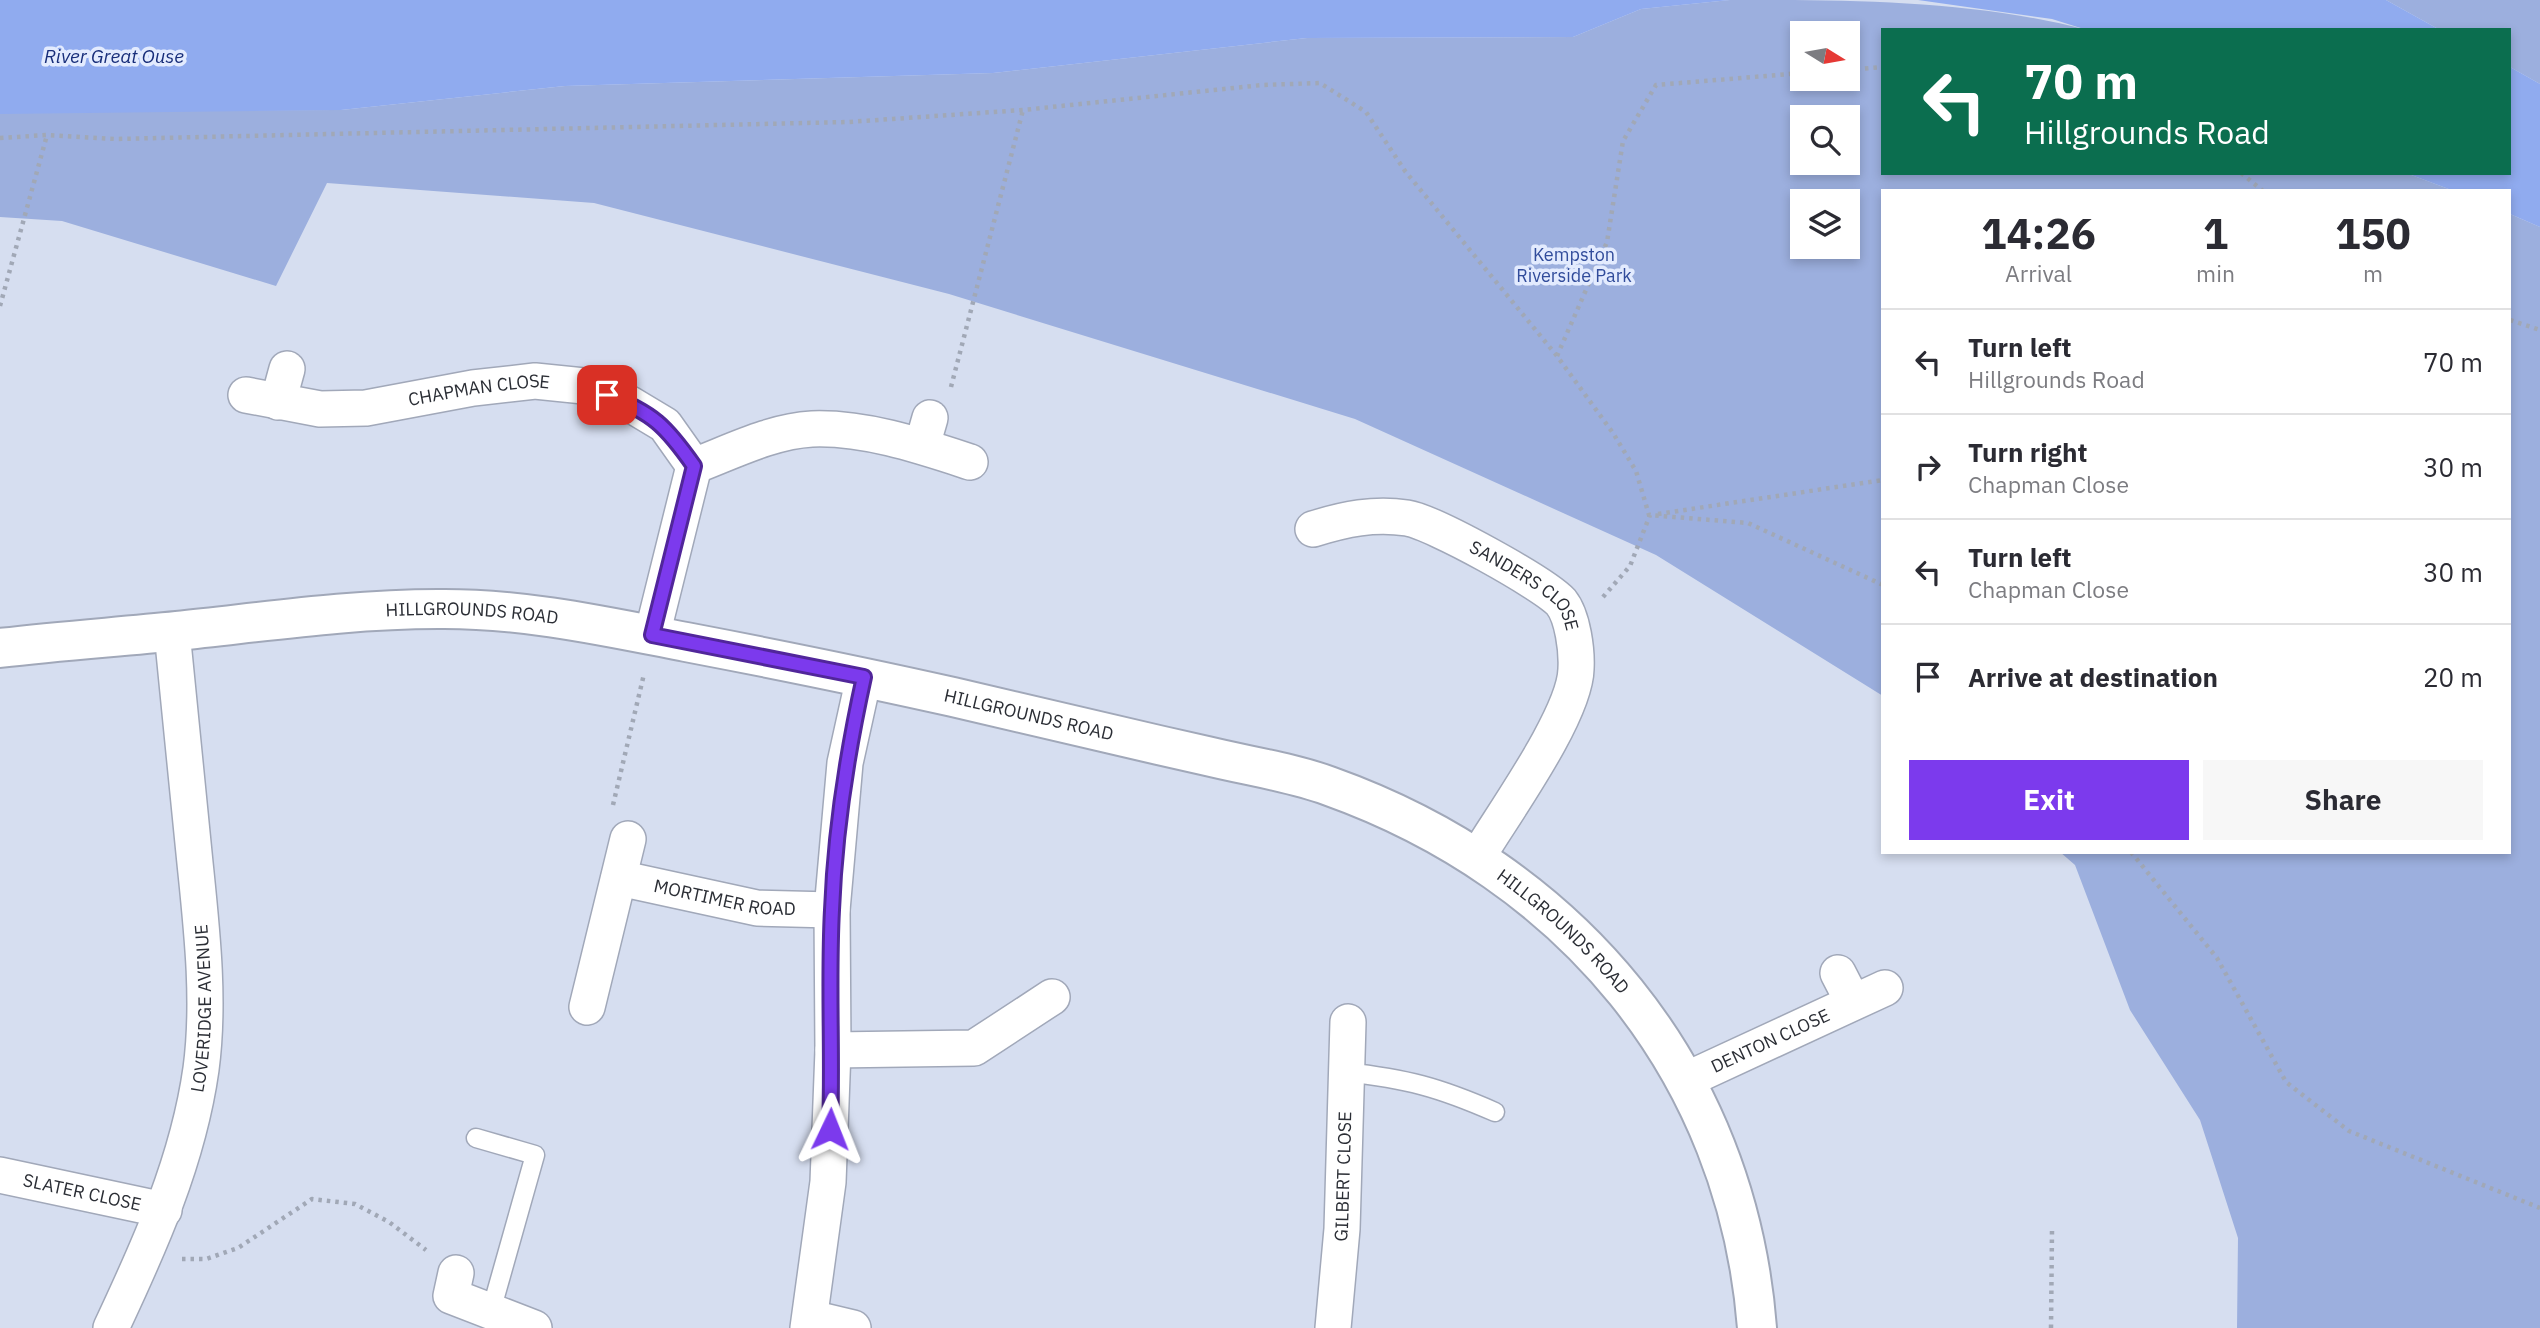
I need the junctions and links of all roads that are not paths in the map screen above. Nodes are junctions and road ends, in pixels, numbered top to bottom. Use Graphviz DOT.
graph roads {
  1 [pos="287,369"];
  2 [pos="970,462"];
  3 [pos="694,466"];
  4 [pos="1313,529"];
  5 [pos="172,632"];
  6 [pos="652,635"];
  7 [pos="0,648"];
  8 [pos="864,677"];
  9 [pos="628,839"];
  10 [pos="1478,856"];
  11 [pos="619,878"];
  12 [pos="832,910"];
  13 [pos="1885,988"];
  14 [pos="1052,997"];
  15 [pos="587,1007"];
  16 [pos="1348,1023"];
  17 [pos="833,1050"];
  18 [pos="1345,1072"];
  19 [pos="1686,1080"];
  20 [pos="1495,1112"];
  21 [pos="476,1138"];
  22 [pos="0,1175"];
  23 [pos="163,1210"];
  24 [pos="456,1273"];
  25 [pos="491,1311"];
  26 [pos="809,1323"];
  27 [pos="111,1328"];
  28 [pos="534,1328"];
  29 [pos="853,1328"];
  30 [pos="1333,1328"];
  31 [pos="1757,1328"];
  1 -- 3 [label="street, CHAPMAN CLOSE"];
  2 -- 3 [label="street"];
  3 -- 6 [label="street"];
  4 -- 10 [label="street, SANDERS CLOSE"];
  5 -- 6 [label="street, HILLGROUNDS ROAD"];
  5 -- 7 [label="street, HILLGROUNDS ROAD"];
  5 -- 23 [label="street, LOVERIDGE AVENUE"];
  6 -- 8 [label="street, HILLGROUNDS ROAD"];
  8 -- 10 [label="street, HILLGROUNDS ROAD"];
  8 -- 12 [label="street"];
  9 -- 11 [label="street"];
  10 -- 19 [label="street, HILLGROUNDS ROAD"];
  11 -- 12 [label="street, MORTIMER ROAD"];
  11 -- 15 [label="street"];
  12 -- 17 [label="street"];
  13 -- 19 [label="street, DENTON CLOSE"];
  14 -- 17 [label="street"];
  16 -- 18 [label="street, GILBERT CLOSE"];
  17 -- 26 [label="street"];
  18 -- 20 [label="lane"];
  18 -- 30 [label="street, GILBERT CLOSE"];
  19 -- 31 [label="street, HILLGROUNDS ROAD"];
  21 -- 25 [label="lane"];
  22 -- 23 [label="street, SLATER CLOSE"];
  23 -- 27 [label="street, LOVERIDGE AVENUE"];
  24 -- 25 [label="street"];
  25 -- 28 [label="street"];
  26 -- 29 [label="street"];
}
